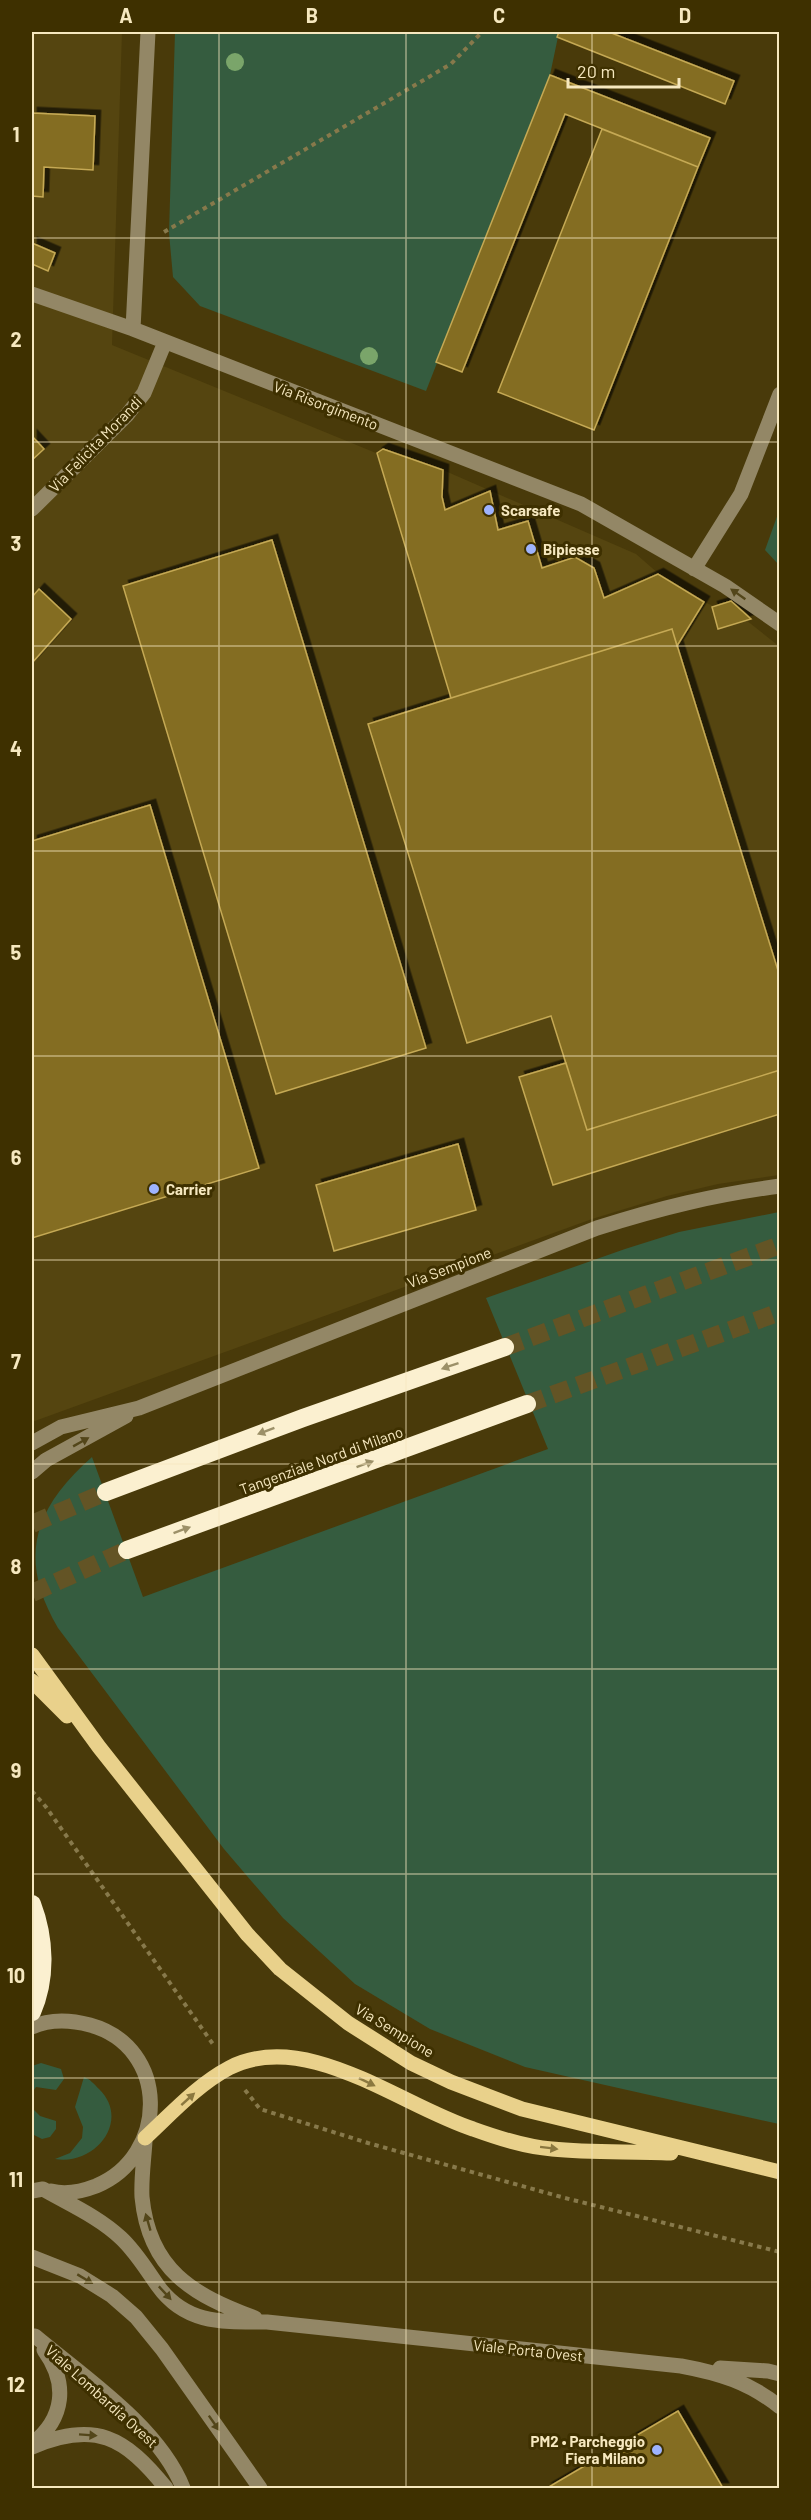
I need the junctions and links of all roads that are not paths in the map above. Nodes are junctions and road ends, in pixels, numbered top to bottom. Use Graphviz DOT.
graph roads {
  1 [pos="148,32"];
  2 [pos="32,294"];
  3 [pos="133,329"];
  4 [pos="165,342"];
  5 [pos="780,394"];
  6 [pos="32,509"];
  7 [pos="694,569"];
  8 [pos="780,624"];
  9 [pos="780,1186"];
  10 [pos="505,1347"];
  11 [pos="527,1404"];
  12 [pos="140,1408"];
  13 [pos="32,1443"];
  14 [pos="32,1472"];
  15 [pos="106,1492"];
  16 [pos="127,1550"];
  17 [pos="32,1655"];
  18 [pos="32,1681"];
  19 [pos="99,1747"];
  20 [pos="32,1904"];
  21 [pos="32,2012"];
  22 [pos="32,2027"];
  23 [pos="145,2138"];
  24 [pos="702,2154"];
  25 [pos="780,2172"];
  26 [pos="35,2188"];
  27 [pos="32,2257"];
  28 [pos="267,2322"];
  29 [pos="33,2335"];
  30 [pos="681,2366"];
  31 [pos="780,2374"];
  32 [pos="780,2407"];
  33 [pos="32,2446"];
  34 [pos="166,2488"];
  35 [pos="183,2488"];
  36 [pos="260,2488"];
  1 -- 3 [label="street"];
  2 -- 3 [label="street, Via Risorgimento"];
  3 -- 4 [label="street, Via Risorgimento"];
  4 -- 6 [label="street, Via Felicita Morandi"];
  4 -- 7 [label="street, Via Risorgimento"];
  5 -- 7 [label="street"];
  8 -- 7 [label="street, Via Risorgimento, one-way"];
  9 -- 12 [label="street, Via Sempione"];
  10 -- 15 [label="highway, one-way"];
  16 -- 11 [label="highway, Tangenziale Nord di Milano, one-way"];
  12 -- 13 [label="street, Via Sempione"];
  14 -- 12 [label="street, Via Sempione, one-way"];
  17 -- 19 [label="main road, Via Sempione"];
  18 -- 19 [label="main road, Via Sempione"];
  19 -- 24 [label="main road, Via Sempione"];
  20 -- 21 [label="highway"];
  22 -- 23 [label="street, Viale Porta Ovest"];
  23 -- 24 [label="main road, one-way"];
  23 -- 26 [label="street"];
  28 -- 23 [label="street, Viale Porta Ovest, one-way"];
  24 -- 25 [label="main road, Via Sempione"];
  26 -- 28 [label="street, Viale Porta Ovest, one-way"];
  27 -- 36 [label="street, one-way"];
  28 -- 30 [label="street, Viale Porta Ovest"];
  29 -- 33 [label="street"];
  29 -- 35 [label="street, Viale Lombardia Ovest"];
  30 -- 31 [label="street"];
  30 -- 32 [label="street, Viale Porta Ovest"];
  33 -- 34 [label="street, Viale Lombardia Ovest, one-way"];
}
